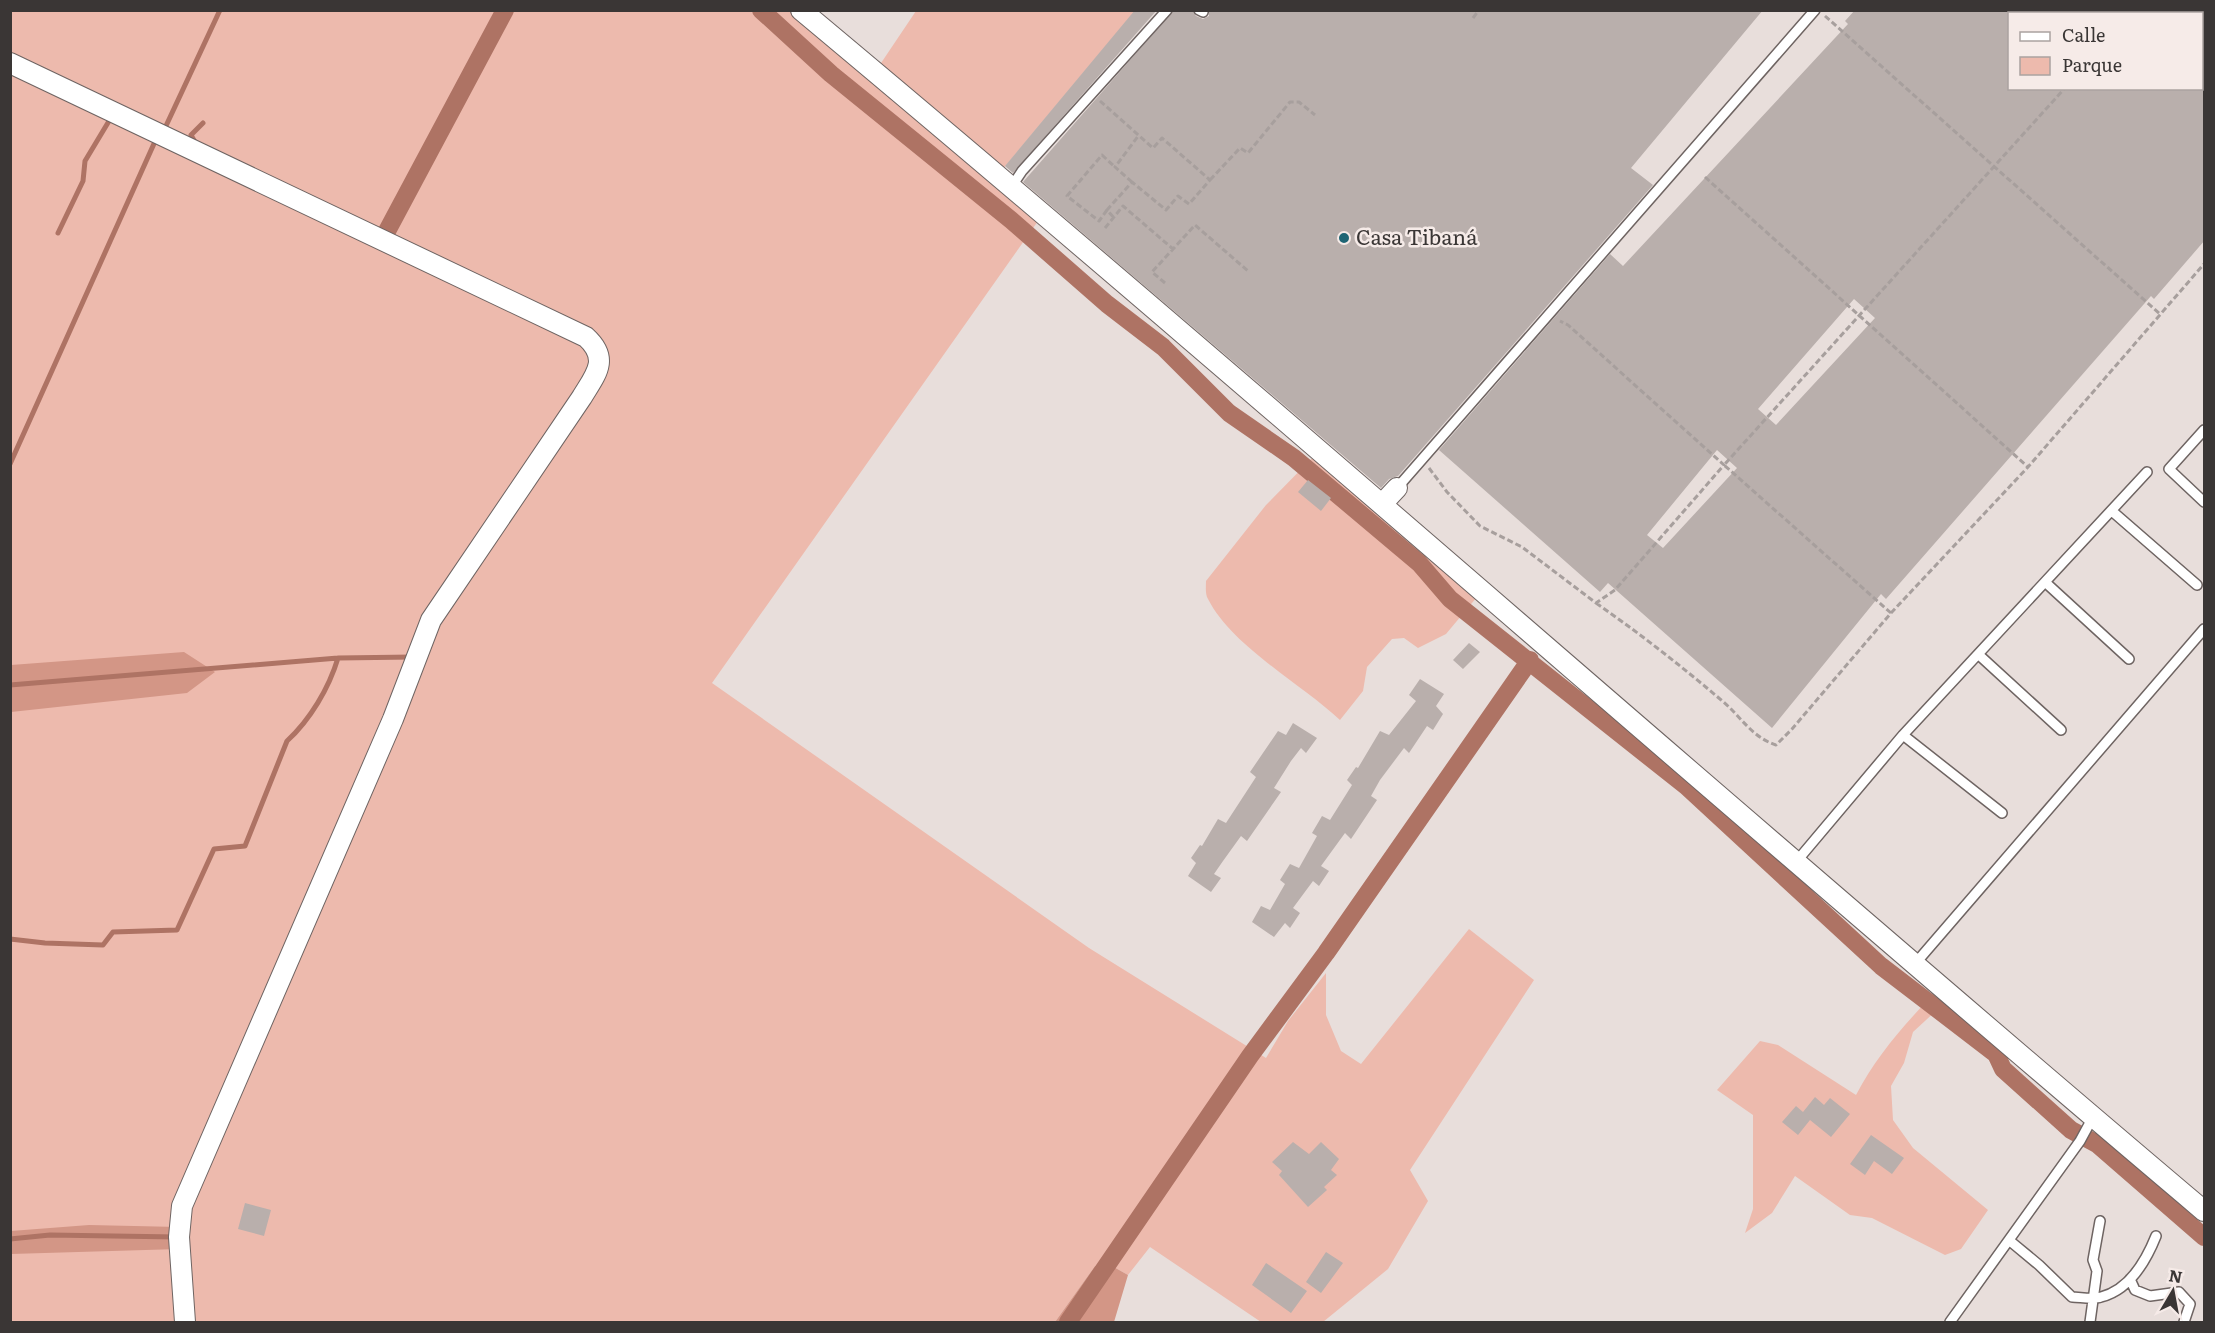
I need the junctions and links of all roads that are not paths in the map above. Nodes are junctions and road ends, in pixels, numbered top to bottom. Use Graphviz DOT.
graph roads {
  1 [pos="801,10"];
  2 [pos="1167,10"];
  3 [pos="1817,10"];
  4 [pos="10,63"];
  5 [pos="1012,186"];
  6 [pos="2205,430"];
  7 [pos="2147,472"];
  8 [pos="1397,488"];
  9 [pos="2205,502"];
  10 [pos="1382,504"];
  11 [pos="2113,512"];
  12 [pos="2045,582"];
  13 [pos="2197,585"];
  14 [pos="2205,629"];
  15 [pos="1979,655"];
  16 [pos="2129,659"];
  17 [pos="2061,730"];
  18 [pos="1903,735"];
  19 [pos="2002,813"];
  20 [pos="1796,862"];
  21 [pos="1913,966"];
  22 [pos="2093,1117"];
  23 [pos="2205,1211"];
  24 [pos="2100,1221"];
  25 [pos="2156,1236"];
  26 [pos="2010,1241"];
  27 [pos="2130,1280"];
  28 [pos="2092,1297"];
  29 [pos="185,1323"];
  30 [pos="1950,1323"];
  31 [pos="2090,1323"];
  32 [pos="2184,1323"];
  1 -- 5 [label="street"];
  2 -- 5 [label="lane"];
  3 -- 8 [label="lane"];
  4 -- 29 [label="street"];
  5 -- 10 [label="street"];
  6 -- 9 [label="lane"];
  7 -- 11 [label="lane"];
  8 -- 10 [label="street"];
  10 -- 20 [label="street"];
  11 -- 12 [label="lane"];
  11 -- 13 [label="lane"];
  12 -- 15 [label="lane"];
  12 -- 16 [label="lane"];
  14 -- 21 [label="lane"];
  15 -- 17 [label="lane"];
  15 -- 18 [label="lane"];
  18 -- 19 [label="lane"];
  18 -- 20 [label="lane"];
  20 -- 21 [label="street"];
  21 -- 22 [label="street"];
  22 -- 23 [label="street"];
  22 -- 26 [label="lane"];
  24 -- 28 [label="lane"];
  25 -- 27 [label="lane"];
  26 -- 28 [label="lane"];
  26 -- 30 [label="lane"];
  27 -- 28 [label="lane"];
  27 -- 32 [label="lane"];
  28 -- 31 [label="lane"];
}
